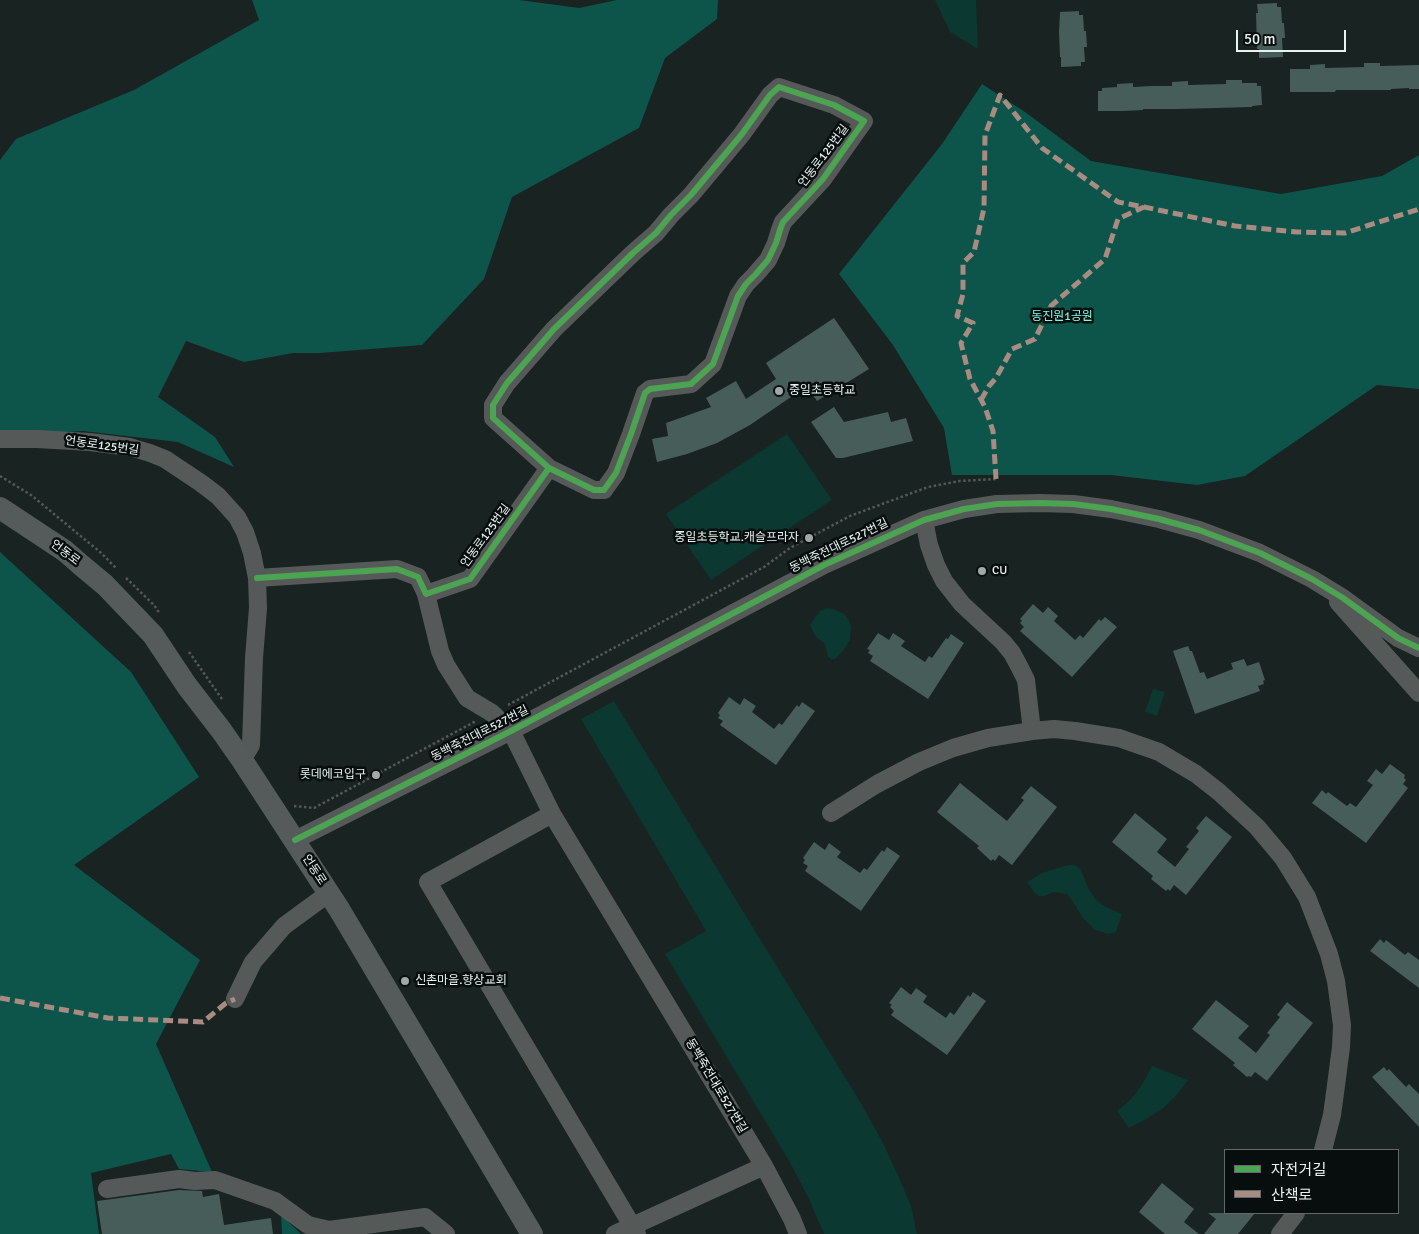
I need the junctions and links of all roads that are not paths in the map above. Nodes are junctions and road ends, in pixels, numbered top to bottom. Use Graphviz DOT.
graph roads {
  1 [pos="0,440"];
  2 [pos="549,468"];
  3 [pos="0,508"];
  4 [pos="924,520"];
  5 [pos="256,578"];
  6 [pos="1324,586"];
  7 [pos="426,594"];
  8 [pos="1419,648"];
  9 [pos="1419,693"];
  10 [pos="511,731"];
  11 [pos="1032,731"];
  12 [pos="242,760"];
  13 [pos="831,813"];
  14 [pos="552,814"];
  15 [pos="295,840"];
  16 [pos="329,893"];
  17 [pos="234,999"];
  18 [pos="1323,1149"];
  19 [pos="764,1166"];
  20 [pos="107,1189"];
  21 [pos="1295,1214"];
  22 [pos="634,1230"];
  23 [pos="446,1234"];
  24 [pos="532,1234"];
  25 [pos="615,1234"];
  26 [pos="798,1234"];
  27 [pos="1280,1234"];
  1 -- 5 [label="street, 언동로125번길"];
  2 -- 2 [label="street, 언동로125번길"];
  2 -- 7 [label="street, 언동로125번길"];
  3 -- 12 [label="main road, 언동로"];
  4 -- 6 [label="street, 동백죽전대로527번길"];
  4 -- 10 [label="street, 동백죽전대로527번길"];
  4 -- 11 [label="street"];
  5 -- 7 [label="street"];
  5 -- 12 [label="street, 언동로125번길"];
  6 -- 8 [label="street, 동백죽전대로527번길"];
  6 -- 9 [label="street"];
  7 -- 10 [label="street"];
  10 -- 14 [label="street, 동백죽전대로527번길"];
  10 -- 15 [label="street, 동백죽전대로527번길"];
  11 -- 13 [label="street"];
  11 -- 18 [label="street"];
  12 -- 15 [label="main road, 언동로"];
  14 -- 19 [label="street, 동백죽전대로527번길"];
  14 -- 22 [label="street"];
  15 -- 16 [label="main road, 언동로"];
  16 -- 17 [label="street"];
  16 -- 24 [label="main road, 언동로"];
  19 -- 22 [label="street"];
  19 -- 26 [label="street, 동백죽전대로527번길"];
  20 -- 23 [label="street"];
  21 -- 27 [label="street"];
  22 -- 25 [label="street"];
}
